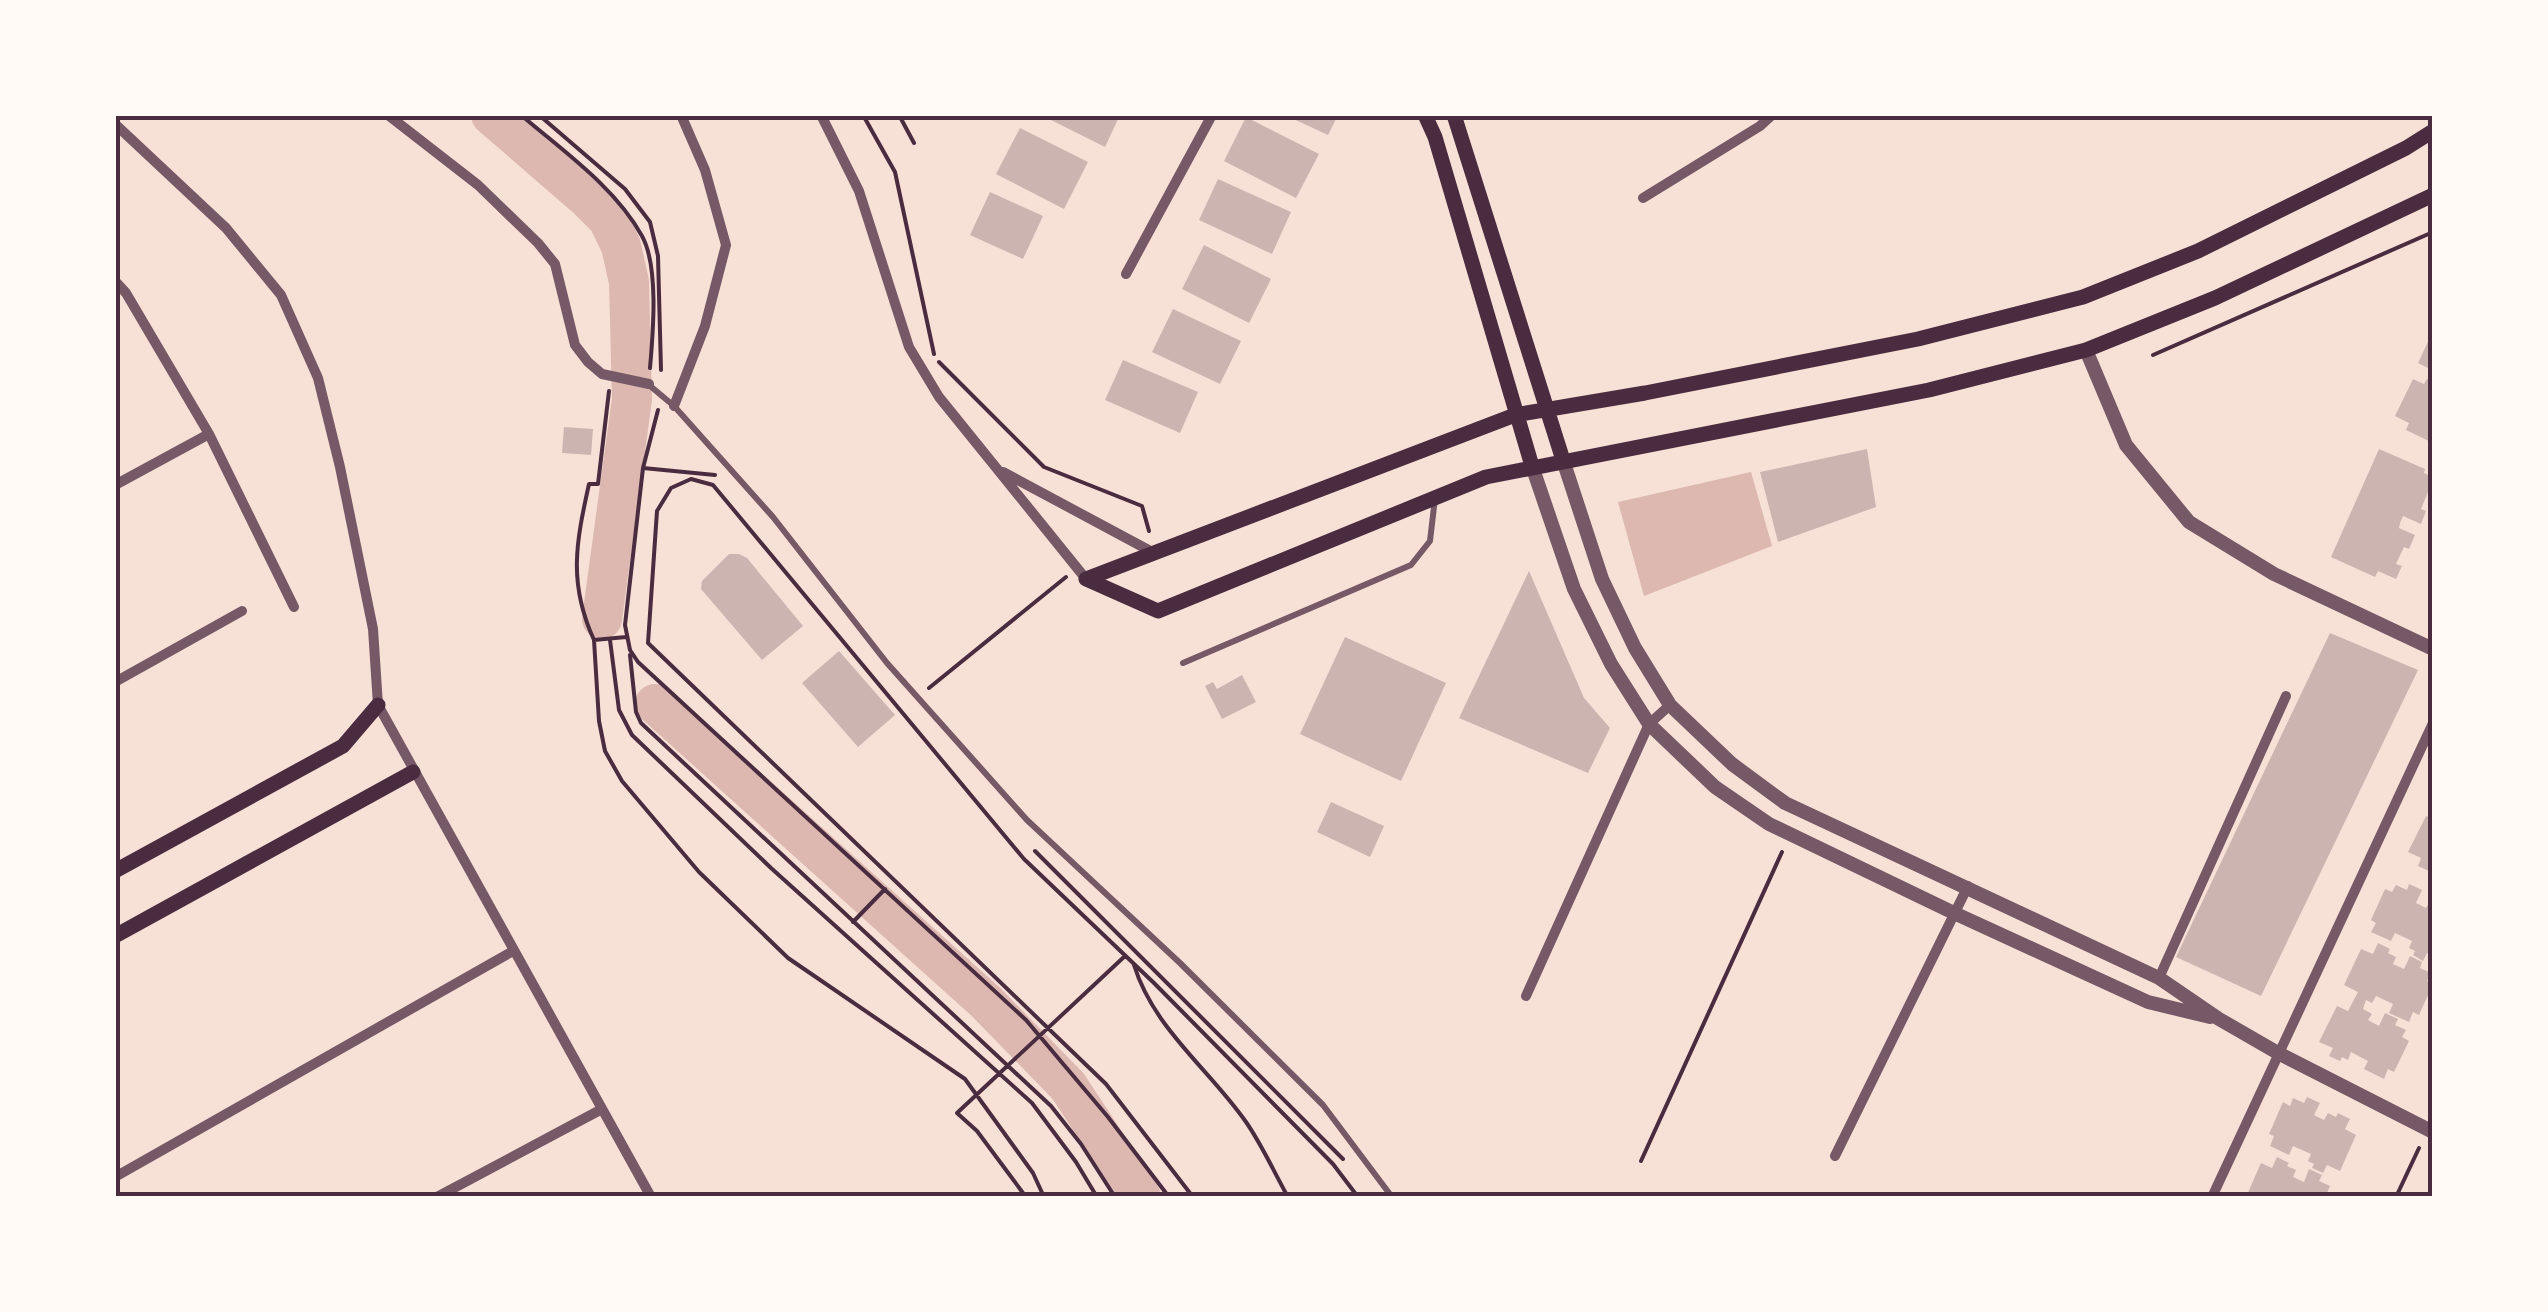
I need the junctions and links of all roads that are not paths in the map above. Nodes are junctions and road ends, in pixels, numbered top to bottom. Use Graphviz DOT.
graph roads {
  1 [pos="388,115"];
  2 [pos="681,115"];
  3 [pos="822,115"];
  4 [pos="1212,115"];
  5 [pos="1425,115"];
  6 [pos="1454,115"];
  7 [pos="1772,115"];
  8 [pos="115,124"];
  9 [pos="2433,131"];
  10 [pos="2433,194"];
  11 [pos="1642,198"];
  12 [pos="1126,274"];
  13 [pos="115,282"];
  14 [pos="2086,350"];
  15 [pos="648,384"];
  16 [pos="674,406"];
  17 [pos="1548,410"];
  18 [pos="1515,415"];
  19 [pos="209,434"];
  20 [pos="1563,460"];
  21 [pos="1532,466"];
  22 [pos="998,469"];
  23 [pos="115,485"];
  24 [pos="1436,496"];
  25 [pos="1157,554"];
  26 [pos="1082,574"];
  27 [pos="294,607"];
  28 [pos="242,611"];
  29 [pos="2433,649"];
  30 [pos="1183,664"];
  31 [pos="115,682"];
  32 [pos="2286,696"];
  33 [pos="378,705"];
  34 [pos="1670,706"];
  35 [pos="2433,723"];
  36 [pos="1649,724"];
  37 [pos="413,772"];
  38 [pos="115,870"];
  39 [pos="1968,886"];
  40 [pos="1954,913"];
  41 [pos="115,936"];
  42 [pos="513,951"];
  43 [pos="2159,978"];
  44 [pos="1526,996"];
  45 [pos="2219,1019"];
  46 [pos="2278,1053"];
  47 [pos="602,1109"];
  48 [pos="2431,1127"];
  49 [pos="1835,1156"];
  50 [pos="115,1177"];
  51 [pos="437,1197"];
  52 [pos="651,1197"];
  53 [pos="1392,1197"];
  54 [pos="2212,1197"];
  1 -- 15 [label="street"];
  2 -- 16 [label="street"];
  3 -- 22 [label="street"];
  4 -- 12 [label="street"];
  5 -- 18 [label="main road"];
  6 -- 17 [label="main road"];
  7 -- 11 [label="street"];
  8 -- 33 [label="street"];
  9 -- 17 [label="main road"];
  10 -- 14 [label="main road"];
  13 -- 19 [label="street"];
  14 -- 20 [label="main road"];
  14 -- 29 [label="street"];
  15 -- 16 [label="lane"];
  16 -- 53 [label="lane"];
  17 -- 18 [label="main road"];
  17 -- 20 [label="main road"];
  18 -- 21 [label="main road"];
  18 -- 25 [label="main road"];
  19 -- 23 [label="street"];
  19 -- 27 [label="street"];
  20 -- 21 [label="main road"];
  20 -- 34 [label="street"];
  21 -- 24 [label="main road"];
  21 -- 36 [label="street"];
  22 -- 25 [label="street"];
  22 -- 26 [label="street"];
  24 -- 26 [label="main road"];
  24 -- 30 [label="lane"];
  25 -- 26 [label="main road"];
  28 -- 31 [label="street"];
  32 -- 43 [label="street"];
  33 -- 37 [label="street"];
  33 -- 38 [label="main road"];
  34 -- 36 [label="street"];
  34 -- 39 [label="street"];
  35 -- 46 [label="street"];
  36 -- 40 [label="street"];
  36 -- 44 [label="street"];
  37 -- 41 [label="main road"];
  37 -- 42 [label="street"];
  39 -- 40 [label="street"];
  39 -- 43 [label="street"];
  40 -- 45 [label="street"];
  40 -- 49 [label="street"];
  42 -- 47 [label="street"];
  42 -- 50 [label="street"];
  43 -- 45 [label="street"];
  45 -- 46 [label="street"];
  46 -- 48 [label="street"];
  46 -- 54 [label="street"];
  47 -- 51 [label="street"];
  47 -- 52 [label="street"];
}
